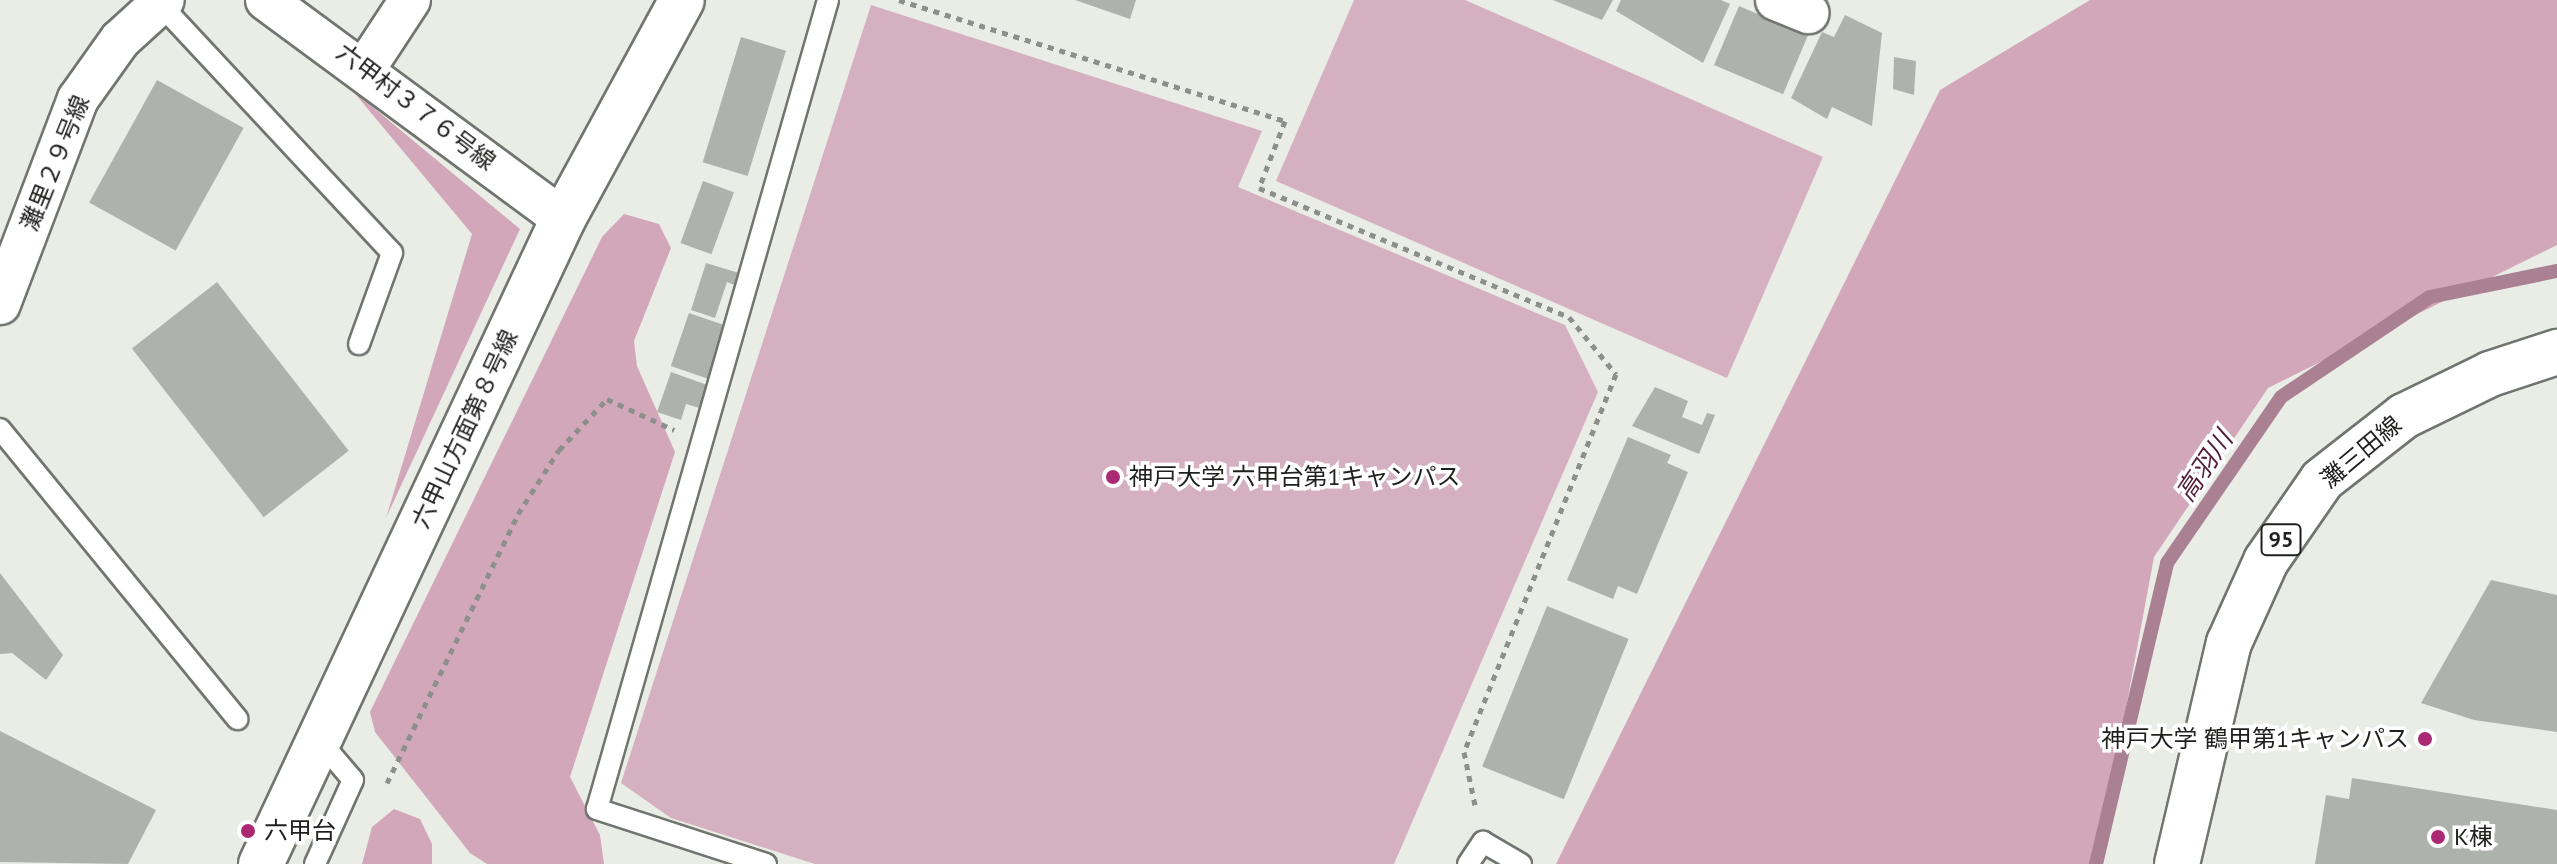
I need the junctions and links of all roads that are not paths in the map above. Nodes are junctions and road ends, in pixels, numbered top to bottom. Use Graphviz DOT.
graph roads {
  1 [pos="266,0"];
  2 [pos="410,0"];
  3 [pos="682,0"];
  4 [pos="828,0"];
  5 [pos="162,2"];
  6 [pos="366,67"];
  7 [pos="563,219"];
  8 [pos="0,304"];
  9 [pos="359,344"];
  10 [pos="2557,352"];
  11 [pos="0,429"];
  12 [pos="237,719"];
  13 [pos="319,740"];
  14 [pos="261,864"];
  15 [pos="315,864"];
  16 [pos="766,864"];
  17 [pos="1468,864"];
  18 [pos="1521,864"];
  19 [pos="2177,864"];
  1 -- 6 [label="street, 六甲村３７６号線"];
  2 -- 6 [label="street"];
  3 -- 7 [label="street, 六甲山方面第８号線"];
  4 -- 16 [label="lane"];
  5 -- 8 [label="street, 灘里２９号線"];
  5 -- 9 [label="lane"];
  6 -- 7 [label="street, 六甲村３７６号線"];
  7 -- 13 [label="street, 六甲山方面第８号線"];
  10 -- 19 [label="street, 灘三田線 / 95"];
  11 -- 12 [label="lane"];
  13 -- 14 [label="street, 六甲山方面第８号線"];
  13 -- 15 [label="lane"];
  17 -- 18 [label="lane"];
}
